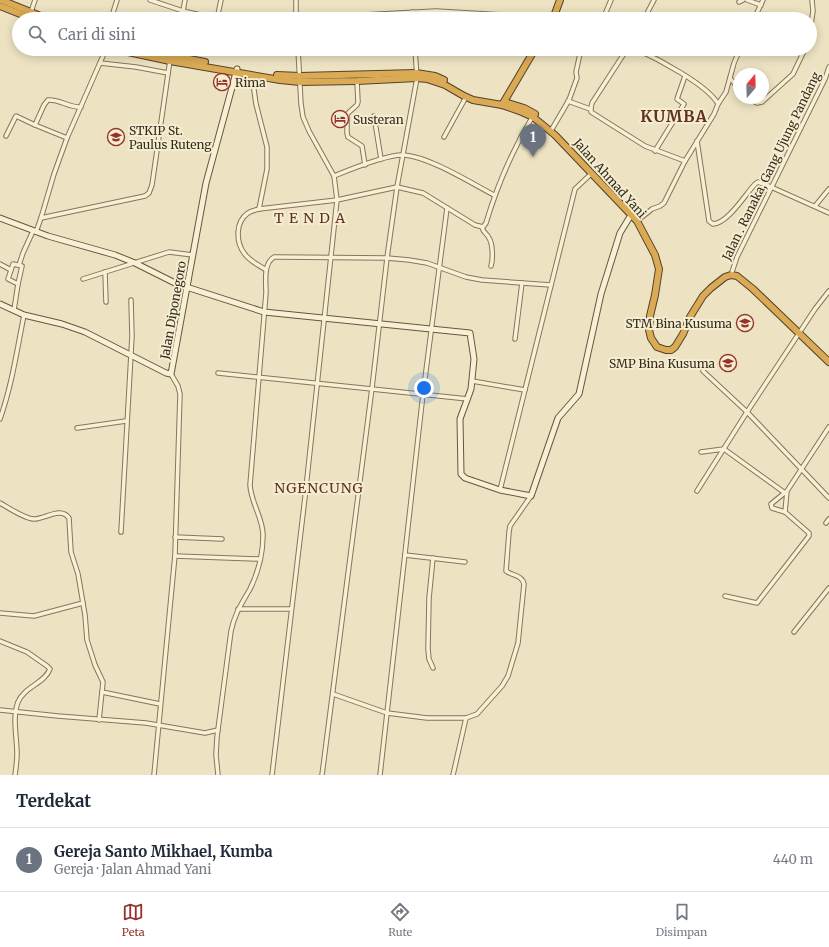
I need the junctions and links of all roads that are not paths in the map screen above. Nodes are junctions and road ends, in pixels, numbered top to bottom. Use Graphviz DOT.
graph roads {
  1 [pos="1,0"];
  2 [pos="36,0"];
  3 [pos="117,0"];
  4 [pos="150,0"];
  5 [pos="186,0"];
  6 [pos="221,0"];
  7 [pos="296,0"];
  8 [pos="560,0"];
  9 [pos="611,0"];
  10 [pos="654,0"];
  11 [pos="747,0"];
  12 [pos="763,0"];
  13 [pos="812,0"];
  14 [pos="761,5"];
  15 [pos="0,6"];
  16 [pos="19,12"];
  17 [pos="24,12"];
  18 [pos="32,12"];
  19 [pos="113,12"];
  20 [pos="183,12"];
  21 [pos="219,12"];
  22 [pos="296,12"];
  23 [pos="413,12"];
  24 [pos="462,12"];
  25 [pos="556,12"];
  26 [pos="606,12"];
  27 [pos="648,12"];
  28 [pos="758,12"];
  29 [pos="813,12"];
  30 [pos="103,56"];
  31 [pos="158,56"];
  32 [pos="162,56"];
  33 [pos="298,56"];
  34 [pos="415,56"];
  35 [pos="531,56"];
  36 [pos="580,56"];
  37 [pos="622,56"];
  38 [pos="650,56"];
  39 [pos="737,56"];
  40 [pos="802,56"];
  41 [pos="170,58"];
  42 [pos="100,63"];
  43 [pos="829,67"];
  44 [pos="236,70"];
  45 [pos="168,73"];
  46 [pos="252,76"];
  47 [pos="416,76"];
  48 [pos="685,76"];
  49 [pos="357,78"];
  50 [pos="730,78"];
  51 [pos="300,79"];
  52 [pos="827,80"];
  53 [pos="733,82"];
  54 [pos="465,95"];
  55 [pos="769,96"];
  56 [pos="568,101"];
  57 [pos="502,103"];
  58 [pos="718,104"];
  59 [pos="81,107"];
  60 [pos="590,109"];
  61 [pos="534,115"];
  62 [pos="374,116"];
  63 [pos="35,124"];
  64 [pos="554,132"];
  65 [pos="6,136"];
  66 [pos="444,137"];
  67 [pos="67,138"];
  68 [pos="697,142"];
  69 [pos="655,151"];
  70 [pos="402,155"];
  71 [pos="381,159"];
  72 [pos="685,161"];
  73 [pos="365,165"];
  74 [pos="592,173"];
  75 [pos="334,176"];
  76 [pos="771,186"];
  77 [pos="397,187"];
  78 [pos="829,189"];
  79 [pos="494,195"];
  80 [pos="337,200"];
  81 [pos="816,206"];
  82 [pos="447,208"];
  83 [pos="259,209"];
  84 [pos="829,213"];
  85 [pos="632,215"];
  86 [pos="0,218"];
  87 [pos="41,218"];
  88 [pos="637,221"];
  89 [pos="482,227"];
  90 [pos="34,232"];
  91 [pos="193,254"];
  92 [pos="331,257"];
  93 [pos="386,258"];
  94 [pos="135,263"];
  95 [pos="0,264"];
  96 [pos="20,265"];
  97 [pos="491,266"];
  98 [pos="439,268"];
  99 [pos="11,270"];
  100 [pos="266,270"];
  101 [pos="104,272"];
  102 [pos="731,274"];
  103 [pos="83,280"];
  104 [pos="522,283"];
  105 [pos="18,284"];
  106 [pos="551,285"];
  107 [pos="187,287"];
  108 [pos="829,291"];
  109 [pos="131,300"];
  110 [pos="106,302"];
  111 [pos="0,304"];
  112 [pos="14,310"];
  113 [pos="264,312"];
  114 [pos="24,315"];
  115 [pos="324,318"];
  116 [pos="379,324"];
  117 [pos="432,329"];
  118 [pos="800,334"];
  119 [pos="515,339"];
  120 [pos="130,355"];
  121 [pos="829,362"];
  122 [pos="703,371"];
  123 [pos="218,373"];
  124 [pos="171,374"];
  125 [pos="259,377"];
  126 [pos="472,381"];
  127 [pos="317,383"];
  128 [pos="372,388"];
  129 [pos="525,390"];
  130 [pos="423,394"];
  131 [pos="468,399"];
  132 [pos="747,412"];
  133 [pos="0,419"];
  134 [pos="126,421"];
  135 [pos="829,427"];
  136 [pos="77,428"];
  137 [pos="724,450"];
  138 [pos="701,452"];
  139 [pos="801,469"];
  140 [pos="500,490"];
  141 [pos="697,491"];
  142 [pos="786,492"];
  143 [pos="531,496"];
  144 [pos="829,498"];
  145 [pos="0,503"];
  146 [pos="784,512"];
  147 [pos="829,518"];
  148 [pos="826,523"];
  149 [pos="121,532"];
  150 [pos="175,537"];
  151 [pos="222,539"];
  152 [pos="404,555"];
  153 [pos="175,556"];
  154 [pos="433,558"];
  155 [pos="259,560"];
  156 [pos="465,562"];
  157 [pos="829,588"];
  158 [pos="725,596"];
  159 [pos="83,603"];
  160 [pos="238,609"];
  161 [pos="291,609"];
  162 [pos="0,613"];
  163 [pos="794,632"];
  164 [pos="0,642"];
  165 [pos="433,668"];
  166 [pos="102,692"];
  167 [pos="333,694"];
  168 [pos="160,704"];
  169 [pos="0,710"];
  170 [pos="15,712"];
  171 [pos="387,713"];
  172 [pos="466,718"];
  173 [pos="99,720"];
  174 [pos="158,725"];
  175 [pos="218,730"];
  176 [pos="15,775"];
  177 [pos="154,775"];
  178 [pos="218,775"];
  179 [pos="272,775"];
  180 [pos="322,775"];
  181 [pos="380,775"];
  182 [pos="453,775"];
  1 -- 17 [label="highway"];
  2 -- 18 [label="street"];
  3 -- 19 [label="street"];
  4 -- 20 [label="street"];
  5 -- 20 [label="street"];
  6 -- 21 [label="street"];
  7 -- 22 [label="street"];
  8 -- 25 [label="highway"];
  9 -- 26 [label="street"];
  10 -- 27 [label="street"];
  11 -- 14 [label="street"];
  12 -- 14 [label="street"];
  13 -- 29 [label="street"];
  14 -- 28 [label="street"];
  15 -- 16 [label="highway"];
  23 -- 24 [label="street"];
  30 -- 42 [label="street"];
  31 -- 41 [label="highway, Jalan Ahmad Yani"];
  32 -- 41 [label="highway, Jalan Ahmad Yani"];
  33 -- 51 [label="street"];
  34 -- 47 [label="street"];
  35 -- 57 [label="highway"];
  36 -- 56 [label="street"];
  37 -- 60 [label="street"];
  38 -- 48 [label="street"];
  39 -- 50 [label="street"];
  40 -- 55 [label="street"];
  41 -- 44 [label="highway, Jalan Ahmad Yani"];
  41 -- 45 [label="street"];
  42 -- 45 [label="street"];
  42 -- 59 [label="street"];
  43 -- 52 [label="street, Jalan . Ranaka, Gang Ujung Pandang"];
  44 -- 46 [label="highway, Jalan Ahmad Yani"];
  44 -- 51 [label="highway, Jalan Ahmad Yani"];
  44 -- 91 [label="street, Jalan Diponegoro"];
  45 -- 87 [label="street"];
  46 -- 51 [label="highway, Jalan Ahmad Yani"];
  46 -- 83 [label="street"];
  47 -- 49 [label="highway, Jalan Ahmad Yani"];
  47 -- 54 [label="highway, Jalan Ahmad Yani"];
  47 -- 70 [label="street"];
  48 -- 58 [label="street"];
  48 -- 69 [label="street"];
  49 -- 51 [label="highway, Jalan Ahmad Yani"];
  49 -- 73 [label="street"];
  50 -- 53 [label="street"];
  50 -- 58 [label="street"];
  51 -- 75 [label="street"];
  52 -- 76 [label="street, Jalan . Ranaka, Gang Ujung Pandang"];
  54 -- 57 [label="highway, Jalan Ahmad Yani"];
  54 -- 66 [label="street"];
  56 -- 60 [label="street"];
  56 -- 64 [label="street"];
  57 -- 61 [label="highway, Jalan Ahmad Yani"];
  58 -- 68 [label="street"];
  59 -- 63 [label="street"];
  59 -- 67 [label="street"];
  60 -- 69 [label="street"];
  61 -- 64 [label="highway, Jalan Ahmad Yani"];
  61 -- 79 [label="street"];
  62 -- 71 [label="street"];
  63 -- 65 [label="street"];
  63 -- 67 [label="street"];
  64 -- 74 [label="highway, Jalan Ahmad Yani"];
  67 -- 87 [label="street"];
  68 -- 72 [label="street"];
  68 -- 76 [label="street"];
  69 -- 72 [label="street"];
  70 -- 71 [label="street"];
  70 -- 77 [label="street"];
  70 -- 79 [label="street"];
  71 -- 73 [label="street"];
  72 -- 88 [label="street"];
  73 -- 75 [label="street"];
  74 -- 85 [label="highway, Jalan Ahmad Yani"];
  74 -- 106 [label="street"];
  75 -- 80 [label="street"];
  76 -- 81 [label="street"];
  76 -- 102 [label="street, Jalan . Ranaka, Gang Ujung Pandang"];
  77 -- 80 [label="street"];
  77 -- 82 [label="street"];
  77 -- 93 [label="street"];
  78 -- 81 [label="street"];
  79 -- 89 [label="street"];
  80 -- 83 [label="street"];
  80 -- 92 [label="street"];
  81 -- 84 [label="street"];
  82 -- 89 [label="street"];
  82 -- 98 [label="street"];
  83 -- 100 [label="street"];
  85 -- 88 [label="highway, Jalan Ahmad Yani"];
  85 -- 143 [label="street"];
  86 -- 90 [label="street"];
  87 -- 90 [label="street"];
  88 -- 102 [label="highway, Jalan Ahmad Yani"];
  89 -- 97 [label="street"];
  90 -- 94 [label="street"];
  90 -- 96 [label="street"];
  91 -- 94 [label="street"];
  91 -- 107 [label="street, Jalan Diponegoro"];
  92 -- 93 [label="street"];
  92 -- 100 [label="street"];
  92 -- 115 [label="street"];
  93 -- 98 [label="street"];
  93 -- 116 [label="street"];
  94 -- 101 [label="street"];
  94 -- 107 [label="street"];
  95 -- 99 [label="street"];
  96 -- 99 [label="street"];
  96 -- 105 [label="street"];
  98 -- 104 [label="street"];
  98 -- 117 [label="street"];
  99 -- 105 [label="street"];
  100 -- 113 [label="street"];
  101 -- 103 [label="street"];
  101 -- 110 [label="street"];
  102 -- 118 [label="highway"];
  104 -- 106 [label="street"];
  104 -- 119 [label="street"];
  105 -- 112 [label="street"];
  106 -- 129 [label="street"];
  107 -- 113 [label="street"];
  107 -- 124 [label="street, Jalan Diponegoro"];
  108 -- 118 [label="street"];
  109 -- 120 [label="street"];
  111 -- 112 [label="street, Jalan Diponegoro"];
  112 -- 114 [label="street, Jalan Diponegoro"];
  113 -- 115 [label="street"];
  113 -- 125 [label="street"];
  114 -- 120 [label="street, Jalan Diponegoro"];
  114 -- 133 [label="street"];
  115 -- 116 [label="street"];
  115 -- 127 [label="street"];
  116 -- 117 [label="street"];
  116 -- 128 [label="street"];
  117 -- 126 [label="street"];
  117 -- 130 [label="street"];
  118 -- 121 [label="highway"];
  118 -- 132 [label="street"];
  120 -- 124 [label="street, Jalan Diponegoro"];
  120 -- 134 [label="street"];
  122 -- 132 [label="street"];
  123 -- 125 [label="street"];
  124 -- 150 [label="street"];
  125 -- 127 [label="street"];
  125 -- 155 [label="street"];
  126 -- 129 [label="street"];
  126 -- 131 [label="street"];
  127 -- 128 [label="street"];
  127 -- 161 [label="street"];
  128 -- 130 [label="street"];
  128 -- 167 [label="street"];
  129 -- 140 [label="street"];
  130 -- 131 [label="street"];
  130 -- 152 [label="street"];
  131 -- 140 [label="street"];
  132 -- 137 [label="street"];
  132 -- 139 [label="street"];
  134 -- 136 [label="street"];
  134 -- 149 [label="street"];
  135 -- 139 [label="street"];
  137 -- 138 [label="street"];
  137 -- 141 [label="street"];
  137 -- 142 [label="street"];
  139 -- 142 [label="street"];
  139 -- 144 [label="street"];
  140 -- 143 [label="street"];
  142 -- 146 [label="street"];
  142 -- 146 [label="street"];
  143 -- 172 [label="street"];
  145 -- 159 [label="street"];
  146 -- 158 [label="street"];
  147 -- 148 [label="street"];
  150 -- 151 [label="street"];
  150 -- 153 [label="street"];
  152 -- 154 [label="street"];
  152 -- 171 [label="street"];
  153 -- 155 [label="street"];
  153 -- 168 [label="street"];
  154 -- 156 [label="street"];
  154 -- 165 [label="street"];
  155 -- 160 [label="street"];
  157 -- 163 [label="street"];
  159 -- 162 [label="street"];
  159 -- 166 [label="street"];
  160 -- 161 [label="street"];
  160 -- 175 [label="street"];
  161 -- 179 [label="street"];
  164 -- 170 [label="street"];
  166 -- 168 [label="street"];
  166 -- 173 [label="street"];
  167 -- 171 [label="street"];
  167 -- 180 [label="street"];
  168 -- 174 [label="street"];
  169 -- 170 [label="street"];
  170 -- 173 [label="street"];
  170 -- 176 [label="street"];
  171 -- 172 [label="street"];
  171 -- 181 [label="street"];
  172 -- 182 [label="street"];
  173 -- 174 [label="street"];
  174 -- 175 [label="street"];
  174 -- 177 [label="street"];
  175 -- 178 [label="street"];
}
